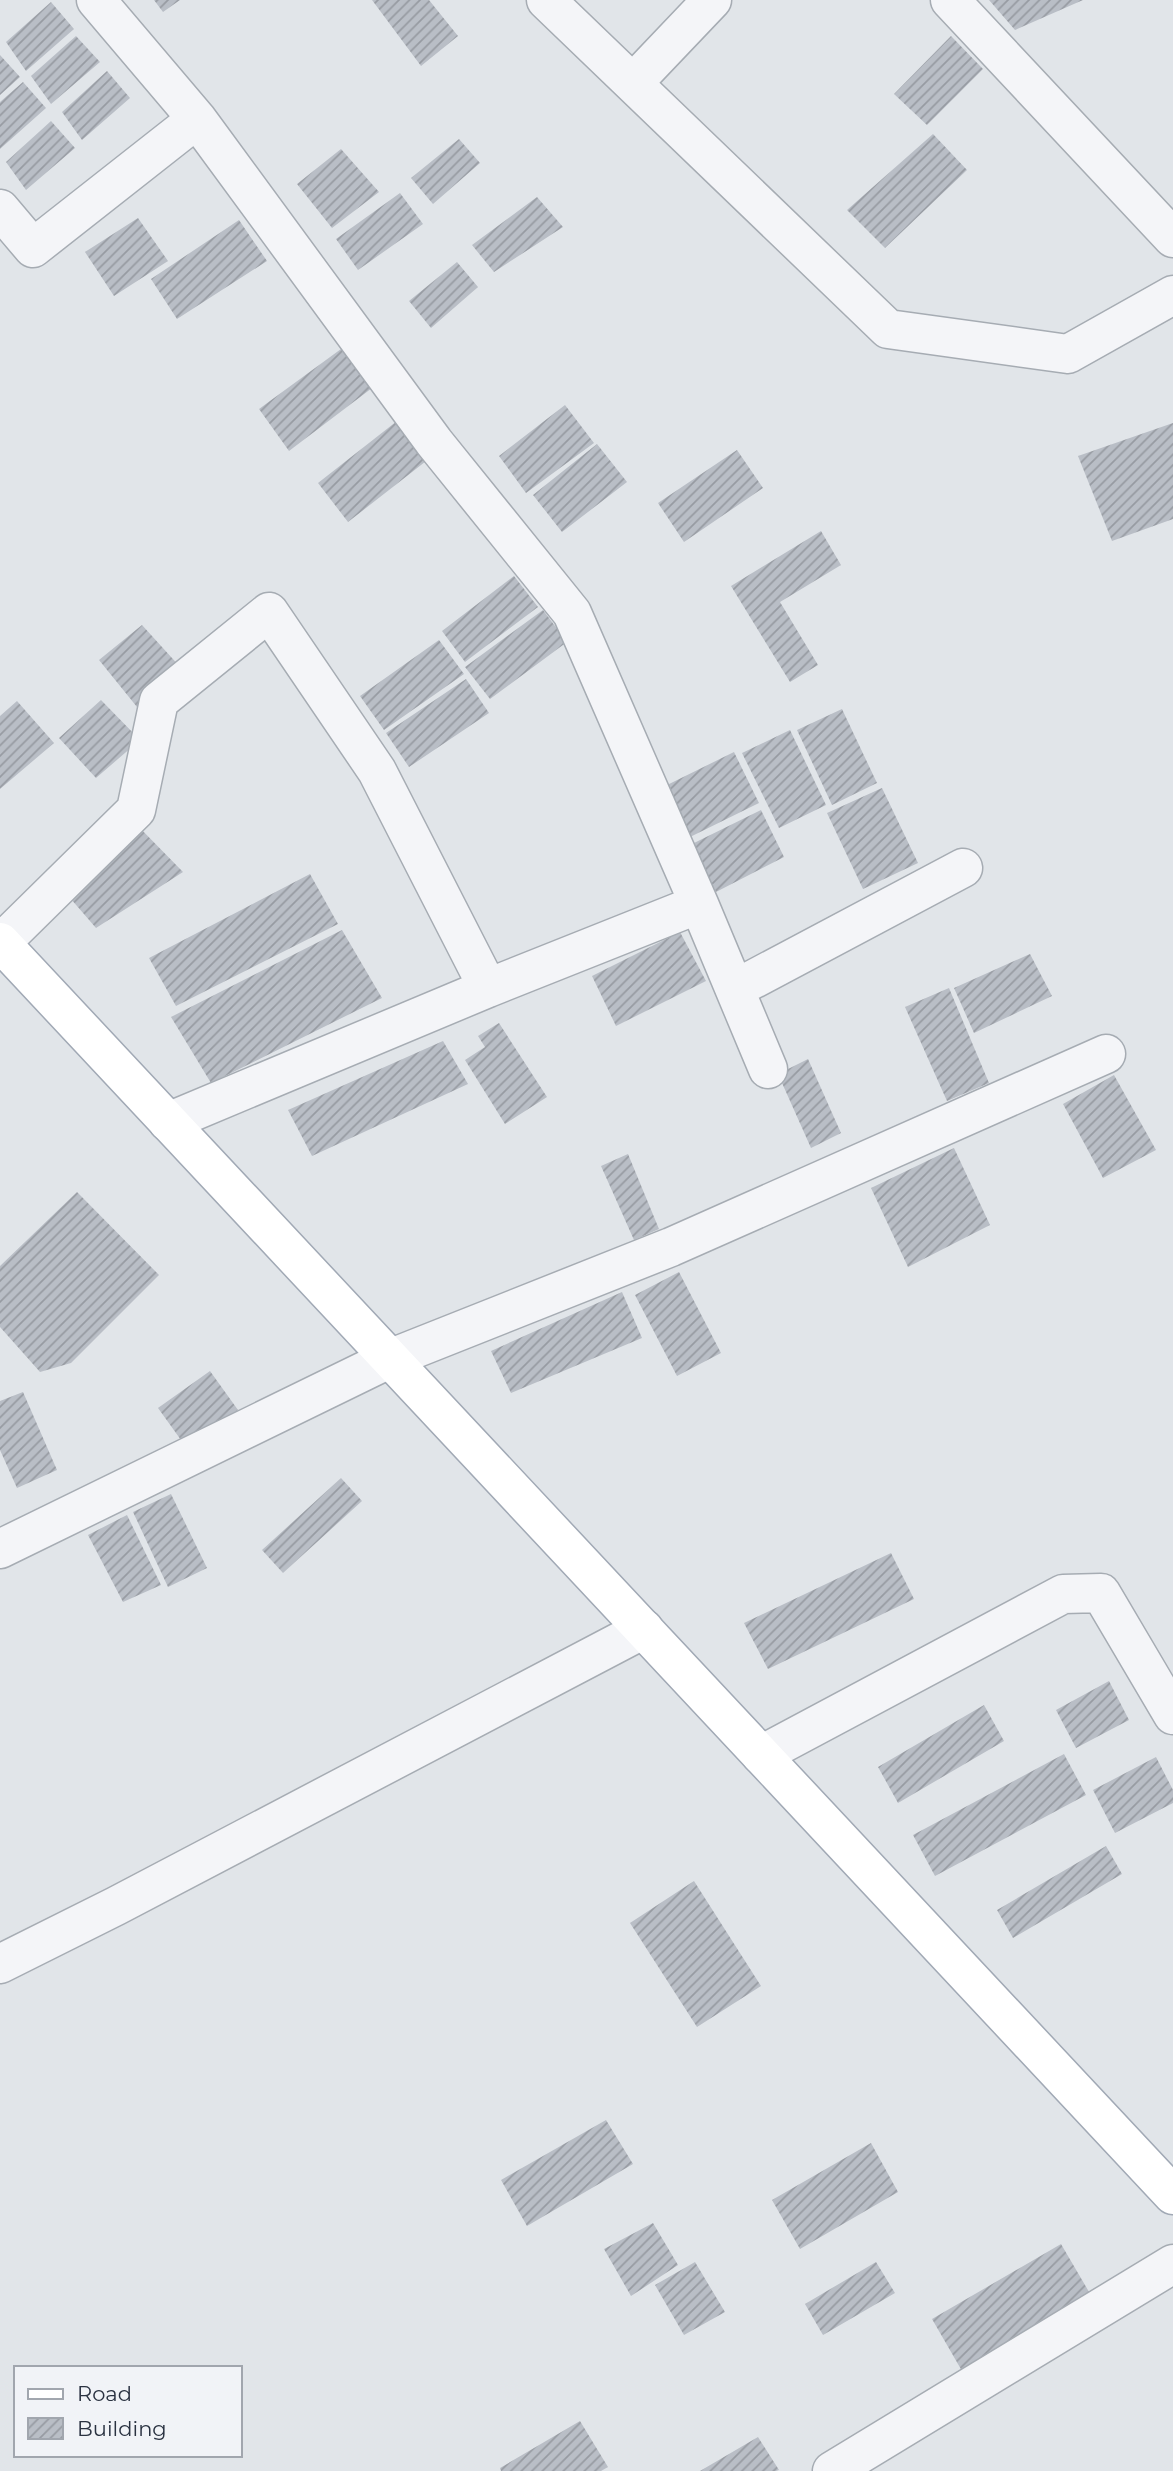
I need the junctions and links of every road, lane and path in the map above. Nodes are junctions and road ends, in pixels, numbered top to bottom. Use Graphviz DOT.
graph roads {
  1 [pos="96,0"];
  2 [pos="546,0"];
  3 [pos="712,0"];
  4 [pos="950,0"];
  5 [pos="633,83"];
  6 [pos="197,119"];
  7 [pos="0,209"];
  8 [pos="1173,238"];
  9 [pos="1173,295"];
  10 [pos="963,868"];
  11 [pos="699,904"];
  12 [pos="0,943"];
  13 [pos="488,988"];
  14 [pos="735,989"];
  15 [pos="1106,1054"];
  16 [pos="768,1069"];
  17 [pos="169,1122"];
  18 [pos="389,1359"];
  19 [pos="0,1549"];
  20 [pos="644,1629"];
  21 [pos="1173,1715"];
  22 [pos="761,1755"];
  23 [pos="0,1964"];
  24 [pos="1173,2195"];
  25 [pos="1173,2264"];
  26 [pos="832,2471"];
  1 -- 6 [label="street"];
  2 -- 5 [label="street"];
  3 -- 5 [label="street"];
  4 -- 8 [label="street"];
  5 -- 9 [label="street"];
  6 -- 7 [label="street"];
  6 -- 11 [label="street"];
  10 -- 14 [label="street"];
  11 -- 13 [label="street"];
  11 -- 14 [label="street"];
  12 -- 13 [label="street"];
  12 -- 17 [label="main road"];
  13 -- 17 [label="street"];
  14 -- 16 [label="street"];
  15 -- 18 [label="street"];
  17 -- 18 [label="main road"];
  18 -- 19 [label="street"];
  18 -- 20 [label="main road"];
  20 -- 22 [label="main road"];
  20 -- 23 [label="street"];
  21 -- 22 [label="street"];
  22 -- 24 [label="main road"];
  25 -- 26 [label="street"];
}
